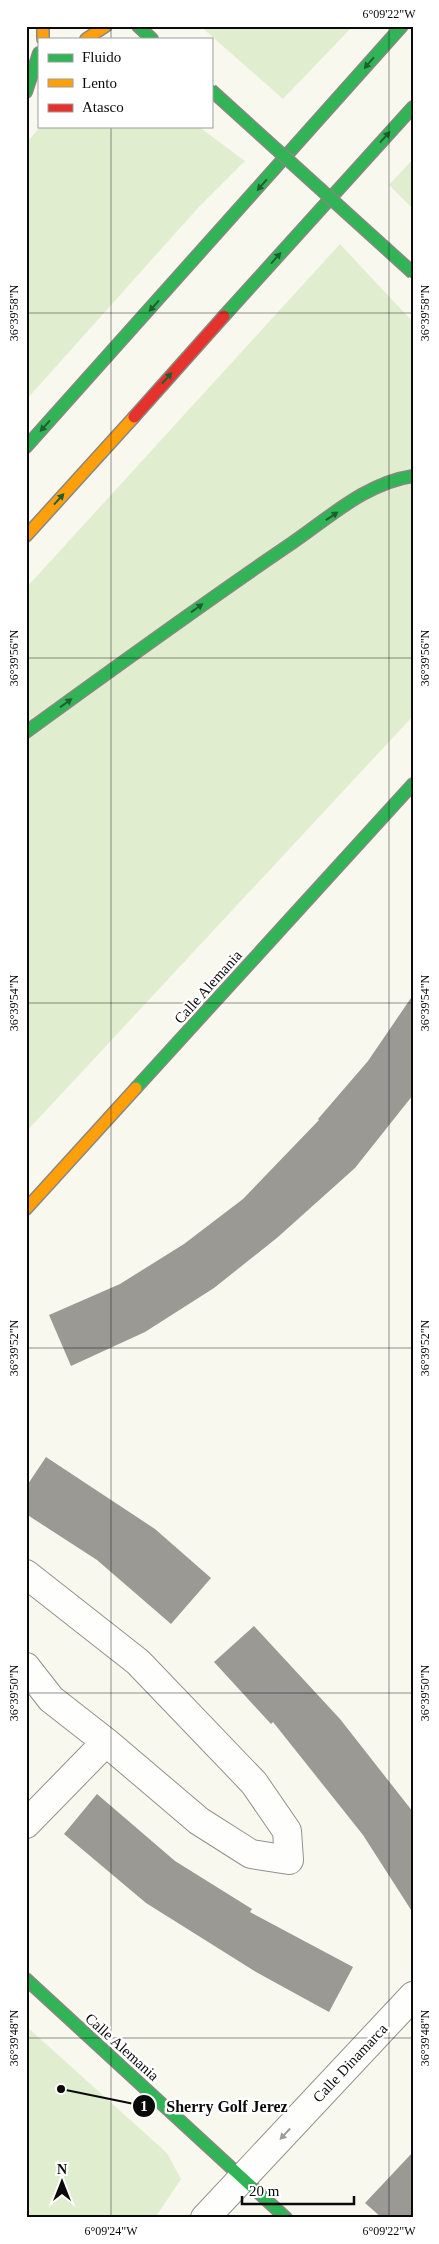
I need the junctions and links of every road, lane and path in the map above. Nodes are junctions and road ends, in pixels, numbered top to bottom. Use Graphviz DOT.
graph roads {
  1 [pos="106,26"];
  2 [pos="138,26"];
  3 [pos="402,26"];
  4 [pos="88,38"];
  5 [pos="151,38"];
  6 [pos="38,56"];
  7 [pos="38,85"];
  8 [pos="212,91"];
  9 [pos="26,92"];
  10 [pos="26,99"];
  11 [pos="413,107"];
  12 [pos="413,273"];
  13 [pos="26,447"];
  14 [pos="413,476"];
  15 [pos="26,536"];
  16 [pos="26,732"];
  17 [pos="413,784"];
  18 [pos="26,1209"];
  19 [pos="26,1574"];
  20 [pos="26,1667"];
  21 [pos="106,1742"];
  22 [pos="26,1824"];
  23 [pos="26,1979"];
  24 [pos="413,1996"];
  25 [pos="244,2178"];
  26 [pos="205,2218"];
  27 [pos="286,2218"];
  1 -- 4 [label="main road"];
  2 -- 5 [label="main road"];
  3 -- 13 [label="main road, one-way"];
  6 -- 9 [label="main road"];
  7 -- 10 [label="main road"];
  8 -- 12 [label="main road, bridge"];
  15 -- 11 [label="main road, one-way"];
  16 -- 14 [label="main road, one-way"];
  17 -- 18 [label="main road, Calle Alemania"];
  19 -- 21 [label="street"];
  20 -- 21 [label="street"];
  21 -- 22 [label="street"];
  23 -- 25 [label="main road, Calle Alemania"];
  24 -- 25 [label="street, Calle Dinamarca, one-way"];
  25 -- 26 [label="street, Calle Dinamarca"];
  25 -- 27 [label="main road, Calle Alemania"];
}
